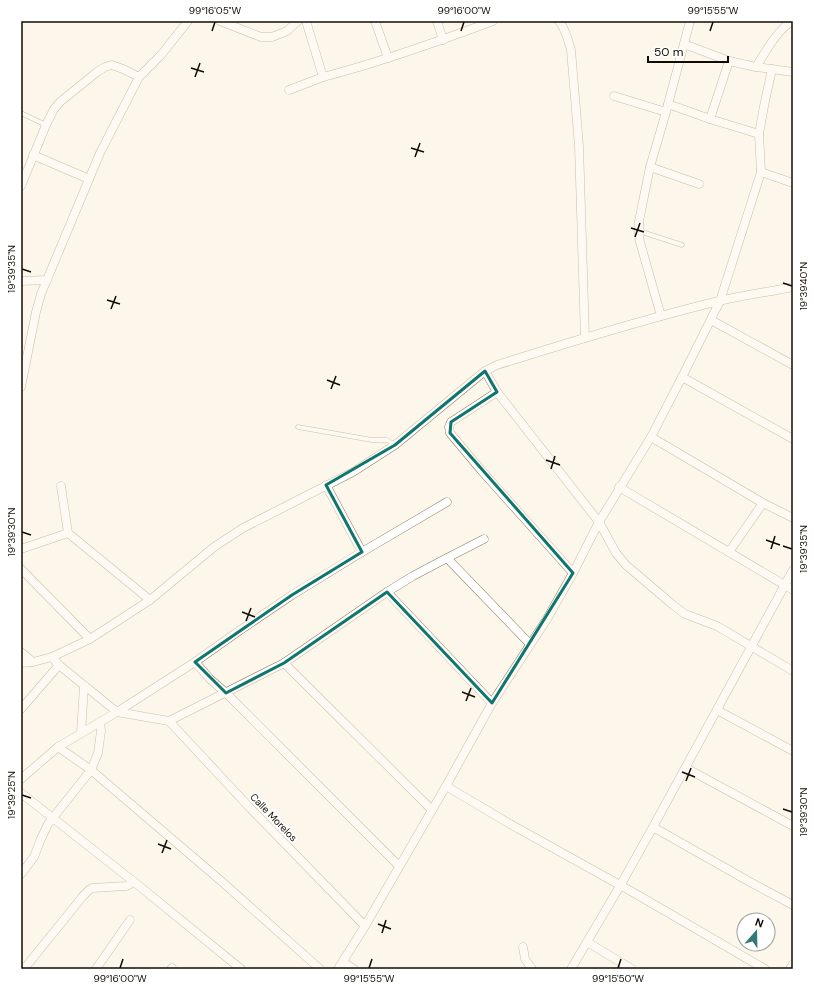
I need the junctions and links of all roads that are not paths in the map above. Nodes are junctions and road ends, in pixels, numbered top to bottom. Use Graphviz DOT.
graph roads {
  1 [pos="188,21"];
  2 [pos="220,21"];
  3 [pos="298,21"];
  4 [pos="306,21"];
  5 [pos="375,21"];
  6 [pos="437,21"];
  7 [pos="493,21"];
  8 [pos="559,21"];
  9 [pos="690,21"];
  10 [pos="787,22"];
  11 [pos="443,40"];
  12 [pos="684,44"];
  13 [pos="388,58"];
  14 [pos="729,61"];
  15 [pos="756,67"];
  16 [pos="772,69"];
  17 [pos="793,72"];
  18 [pos="139,77"];
  19 [pos="324,78"];
  20 [pos="289,90"];
  21 [pos="614,96"];
  22 [pos="667,108"];
  23 [pos="21,113"];
  24 [pos="710,119"];
  25 [pos="46,125"];
  26 [pos="759,134"];
  27 [pos="33,155"];
  28 [pos="650,167"];
  29 [pos="761,172"];
  30 [pos="89,178"];
  31 [pos="793,183"];
  32 [pos="699,184"];
  33 [pos="21,186"];
  34 [pos="639,231"];
  35 [pos="682,245"];
  36 [pos="47,280"];
  37 [pos="21,281"];
  38 [pos="791,289"];
  39 [pos="720,301"];
  40 [pos="661,316"];
  41 [pos="711,320"];
  42 [pos="585,338"];
  43 [pos="793,365"];
  44 [pos="485,371"];
  45 [pos="682,377"];
  46 [pos="21,387"];
  47 [pos="497,392"];
  48 [pos="298,427"];
  49 [pos="651,437"];
  50 [pos="793,439"];
  51 [pos="395,445"];
  52 [pos="326,485"];
  53 [pos="61,486"];
  54 [pos="619,487"];
  55 [pos="447,502"];
  56 [pos="763,502"];
  57 [pos="793,518"];
  58 [pos="598,522"];
  59 [pos="68,534"];
  60 [pos="484,539"];
  61 [pos="21,549"];
  62 [pos="362,552"];
  63 [pos="729,552"];
  64 [pos="447,558"];
  65 [pos="21,569"];
  66 [pos="793,570"];
  67 [pos="573,574"];
  68 [pos="785,585"];
  69 [pos="793,590"];
  70 [pos="387,592"];
  71 [pos="150,600"];
  72 [pos="90,639"];
  73 [pos="530,644"];
  74 [pos="752,646"];
  75 [pos="21,652"];
  76 [pos="52,657"];
  77 [pos="33,662"];
  78 [pos="195,662"];
  79 [pos="21,663"];
  80 [pos="284,663"];
  81 [pos="59,665"];
  82 [pos="793,671"];
  83 [pos="84,686"];
  84 [pos="226,693"];
  85 [pos="492,703"];
  86 [pos="21,709"];
  87 [pos="717,710"];
  88 [pos="117,712"];
  89 [pos="169,721"];
  90 [pos="100,722"];
  91 [pos="81,734"];
  92 [pos="58,747"];
  93 [pos="793,751"];
  94 [pos="686,768"];
  95 [pos="91,770"];
  96 [pos="21,779"];
  97 [pos="446,786"];
  98 [pos="21,793"];
  99 [pos="432,810"];
  100 [pos="53,818"];
  101 [pos="793,826"];
  102 [pos="653,827"];
  103 [pos="399,866"];
  104 [pos="21,874"];
  105 [pos="132,880"];
  106 [pos="620,886"];
  107 [pos="793,905"];
  108 [pos="130,920"];
  109 [pos="365,926"];
  110 [pos="587,942"];
  111 [pos="523,947"];
  112 [pos="577,959"];
  113 [pos="343,962"];
  114 [pos="793,964"];
  115 [pos="24,969"];
  116 [pos="96,969"];
  117 [pos="241,969"];
  118 [pos="320,969"];
  119 [pos="338,969"];
  120 [pos="354,969"];
  121 [pos="532,969"];
  122 [pos="571,969"];
  123 [pos="577,969"];
  124 [pos="632,969"];
  125 [pos="765,969"];
  126 [pos="790,969"];
  1 -- 18 [label="street"];
  2 -- 3 [label="street"];
  4 -- 19 [label="street"];
  5 -- 13 [label="street"];
  6 -- 11 [label="street"];
  7 -- 11 [label="street"];
  8 -- 42 [label="street"];
  9 -- 12 [label="street"];
  10 -- 15 [label="street"];
  11 -- 13 [label="street"];
  12 -- 14 [label="street"];
  12 -- 22 [label="street"];
  13 -- 19 [label="street"];
  14 -- 15 [label="street"];
  14 -- 24 [label="street"];
  15 -- 16 [label="street"];
  16 -- 17 [label="street"];
  16 -- 26 [label="street"];
  18 -- 25 [label="street"];
  18 -- 30 [label="street"];
  19 -- 20 [label="street"];
  21 -- 22 [label="street"];
  22 -- 24 [label="street"];
  22 -- 28 [label="street"];
  23 -- 25 [label="lane"];
  24 -- 26 [label="street"];
  25 -- 27 [label="street"];
  26 -- 29 [label="street"];
  27 -- 30 [label="street"];
  27 -- 33 [label="street"];
  28 -- 32 [label="street"];
  28 -- 34 [label="street"];
  29 -- 31 [label="street"];
  29 -- 39 [label="street"];
  30 -- 36 [label="street"];
  34 -- 35 [label="lane"];
  34 -- 40 [label="street"];
  36 -- 37 [label="street"];
  36 -- 46 [label="street"];
  38 -- 39 [label="street"];
  39 -- 40 [label="street"];
  39 -- 41 [label="street"];
  40 -- 42 [label="street"];
  41 -- 43 [label="street"];
  41 -- 45 [label="street"];
  42 -- 44 [label="street"];
  44 -- 47 [label="street"];
  44 -- 51 [label="street"];
  45 -- 49 [label="street"];
  45 -- 50 [label="street"];
  47 -- 58 [label="street"];
  47 -- 67 [label="street"];
  48 -- 51 [label="lane"];
  49 -- 54 [label="street"];
  49 -- 56 [label="street"];
  51 -- 52 [label="street"];
  52 -- 62 [label="street"];
  52 -- 71 [label="street"];
  53 -- 59 [label="street"];
  54 -- 58 [label="street"];
  54 -- 63 [label="street"];
  55 -- 62 [label="street"];
  56 -- 57 [label="street"];
  56 -- 63 [label="street"];
  58 -- 67 [label="street"];
  58 -- 74 [label="street"];
  59 -- 61 [label="street"];
  59 -- 71 [label="street"];
  60 -- 64 [label="street"];
  62 -- 78 [label="street"];
  63 -- 68 [label="street"];
  64 -- 70 [label="street"];
  64 -- 73 [label="street"];
  65 -- 72 [label="street"];
  66 -- 68 [label="street"];
  67 -- 73 [label="street"];
  68 -- 69 [label="street"];
  68 -- 74 [label="street"];
  70 -- 80 [label="street"];
  70 -- 85 [label="street"];
  71 -- 72 [label="street"];
  72 -- 76 [label="street"];
  73 -- 85 [label="street"];
  74 -- 82 [label="street"];
  74 -- 87 [label="street"];
  75 -- 77 [label="street"];
  76 -- 77 [label="street"];
  76 -- 81 [label="street"];
  77 -- 79 [label="street"];
  78 -- 84 [label="street"];
  78 -- 88 [label="street"];
  80 -- 84 [label="street"];
  80 -- 99 [label="street"];
  81 -- 83 [label="street"];
  81 -- 86 [label="street"];
  83 -- 88 [label="street"];
  83 -- 91 [label="street"];
  84 -- 89 [label="street"];
  84 -- 103 [label="street"];
  85 -- 97 [label="street"];
  87 -- 93 [label="street"];
  87 -- 94 [label="street"];
  88 -- 89 [label="street"];
  88 -- 90 [label="street"];
  89 -- 109 [label="street, Calle Morelos"];
  90 -- 91 [label="street"];
  90 -- 95 [label="street"];
  91 -- 92 [label="street"];
  92 -- 95 [label="street"];
  92 -- 96 [label="street"];
  94 -- 101 [label="street"];
  94 -- 102 [label="street"];
  95 -- 100 [label="street"];
  95 -- 118 [label="street"];
  97 -- 99 [label="street"];
  97 -- 106 [label="street"];
  98 -- 100 [label="street"];
  99 -- 103 [label="street"];
  100 -- 104 [label="street"];
  100 -- 105 [label="street"];
  102 -- 106 [label="street"];
  102 -- 107 [label="street"];
  103 -- 109 [label="street"];
  105 -- 115 [label="street"];
  105 -- 117 [label="street"];
  106 -- 110 [label="street"];
  106 -- 125 [label="street"];
  108 -- 116 [label="street"];
  109 -- 113 [label="street"];
  110 -- 112 [label="street"];
  110 -- 124 [label="street"];
  111 -- 121 [label="street"];
  112 -- 122 [label="street"];
  112 -- 123 [label="street"];
  113 -- 119 [label="street"];
  113 -- 120 [label="street"];
  114 -- 126 [label="street"];
}
